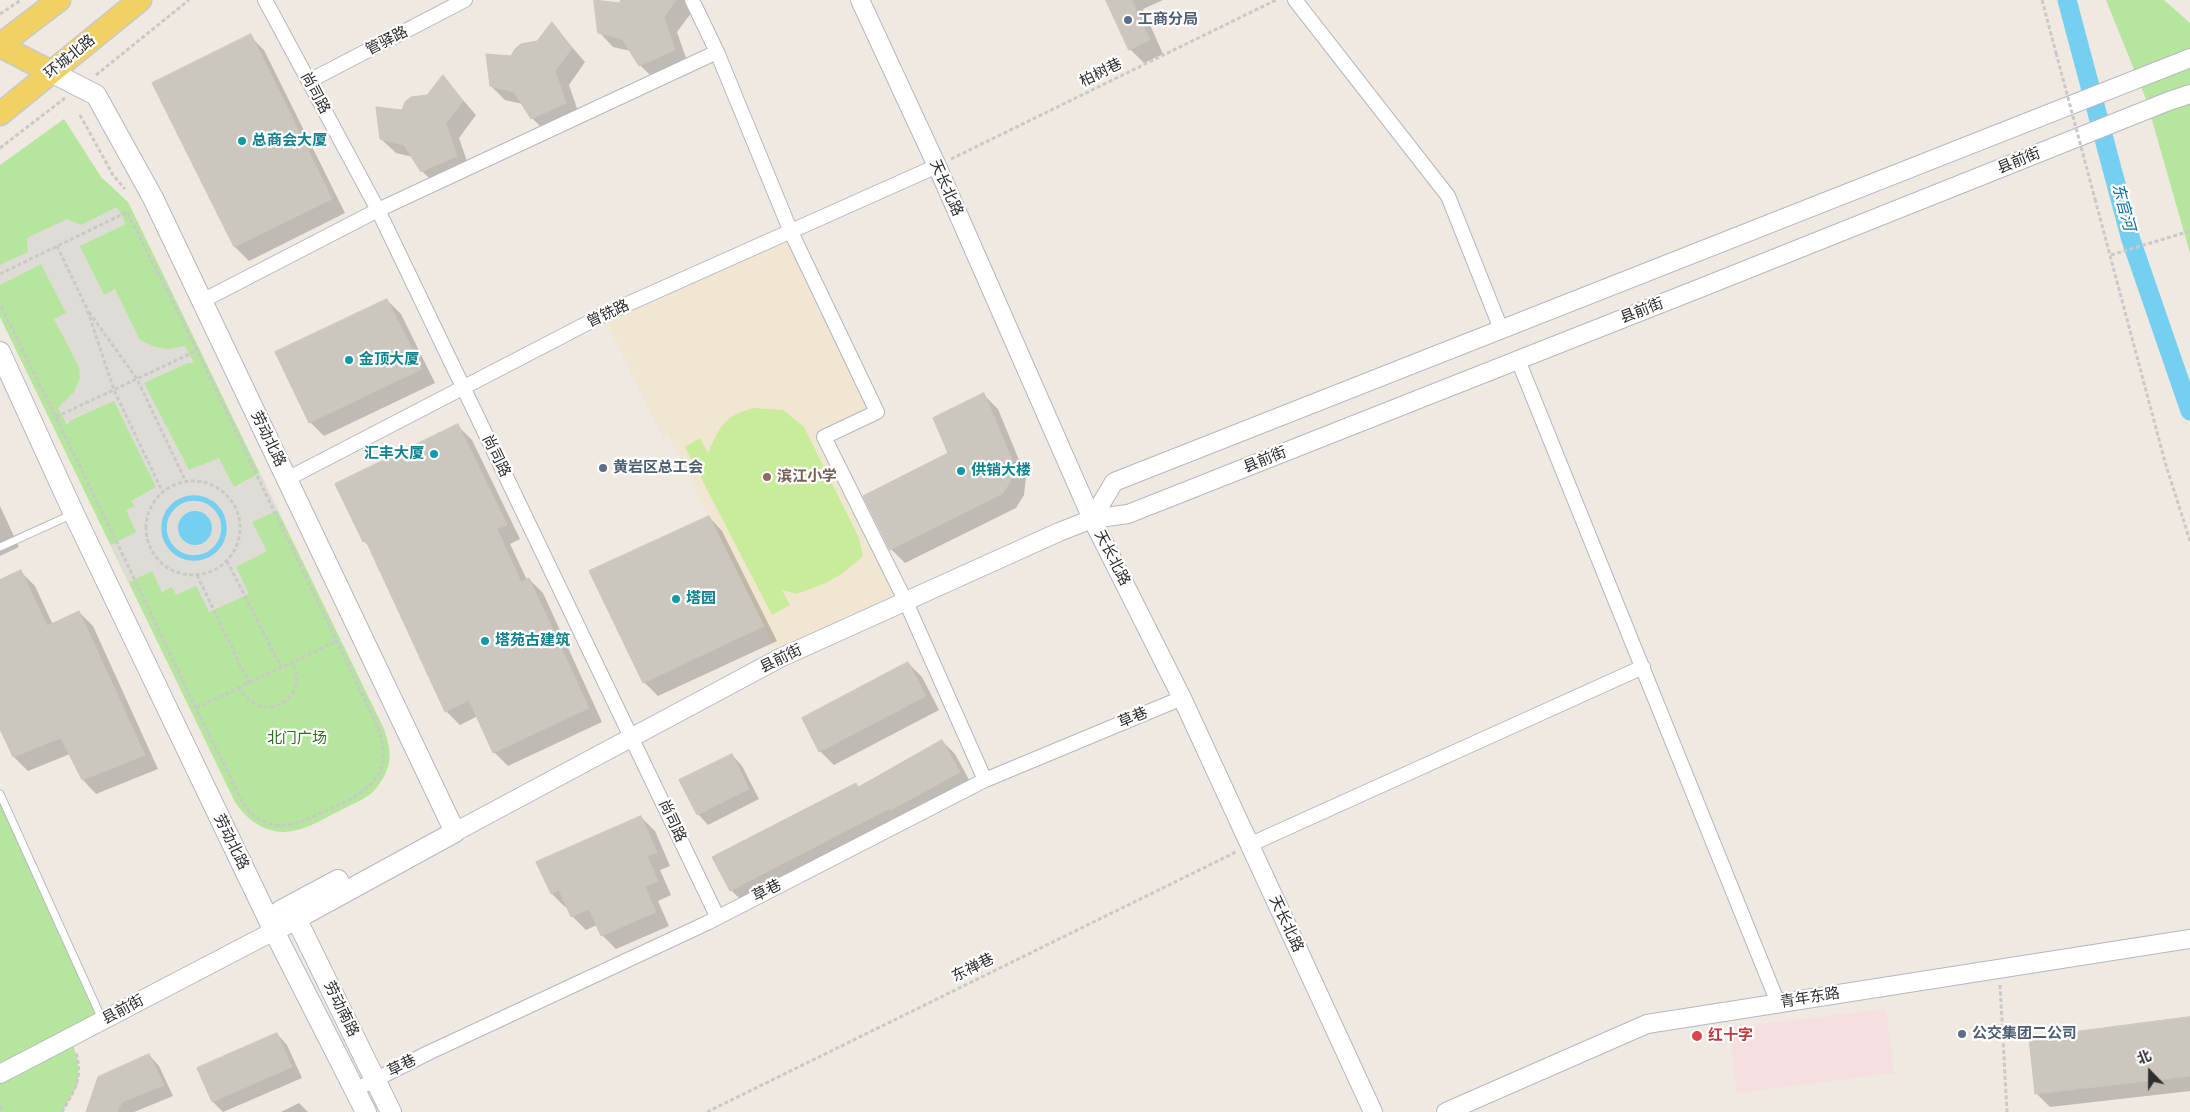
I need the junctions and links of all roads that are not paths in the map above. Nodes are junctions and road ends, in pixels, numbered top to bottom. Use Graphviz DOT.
graph roads {
  1 [pos="59,0"];
  2 [pos="140,0"];
  3 [pos="265,0"];
  4 [pos="465,0"];
  5 [pos="692,0"];
  6 [pos="860,0"];
  7 [pos="1295,0"];
  8 [pos="0,45"];
  9 [pos="716,52"];
  10 [pos="2190,58"];
  11 [pos="51,72"];
  12 [pos="309,81"];
  13 [pos="2190,94"];
  14 [pos="0,114"];
  15 [pos="937,166"];
  16 [pos="378,210"];
  17 [pos="791,232"];
  18 [pos="202,301"];
  19 [pos="1501,329"];
  20 [pos="0,352"];
  21 [pos="1518,360"];
  22 [pos="463,388"];
  23 [pos="287,479"];
  24 [pos="74,514"];
  25 [pos="1092,519"];
  26 [pos="0,547"];
  27 [pos="906,602"];
  28 [pos="1643,667"];
  29 [pos="1182,698"];
  30 [pos="632,737"];
  31 [pos="985,780"];
  32 [pos="0,794"];
  33 [pos="453,826"];
  34 [pos="1249,845"];
  35 [pos="294,912"];
  36 [pos="717,916"];
  37 [pos="271,924"];
  38 [pos="2190,939"];
  39 [pos="1778,1003"];
  40 [pos="103,1021"];
  41 [pos="0,1074"];
  42 [pos="375,1080"];
  43 [pos="355,1090"];
  44 [pos="366,1112"];
  45 [pos="391,1112"];
  46 [pos="1373,1112"];
  47 [pos="1446,1112"];
  1 -- 8 [label="main road"];
  2 -- 11 [label="main road, 环城北路"];
  3 -- 12 [label="street, 尚司路"];
  4 -- 12 [label="street, 管驿路"];
  5 -- 9 [label="street"];
  6 -- 15 [label="street, 天长北路"];
  7 -- 19 [label="street"];
  8 -- 11 [label="main road"];
  9 -- 16 [label="street"];
  9 -- 17 [label="street"];
  10 -- 19 [label="street"];
  11 -- 14 [label="main road, 环城北路"];
  11 -- 18 [label="main road, 劳动北路"];
  12 -- 16 [label="street, 尚司路"];
  13 -- 21 [label="street, 县前街"];
  15 -- 17 [label="street, 曾铣路"];
  15 -- 25 [label="street, 天长北路"];
  16 -- 18 [label="street"];
  16 -- 22 [label="street, 尚司路"];
  17 -- 22 [label="street, 曾铣路"];
  17 -- 27 [label="street"];
  18 -- 23 [label="main road, 劳动北路"];
  19 -- 25 [label="street"];
  20 -- 24 [label="main road, 劳动北路"];
  21 -- 25 [label="street, 县前街"];
  21 -- 28 [label="street"];
  22 -- 23 [label="street, 曾铣路"];
  22 -- 30 [label="street, 尚司路"];
  23 -- 33 [label="main road, 劳动北路"];
  24 -- 26 [label="lane"];
  24 -- 37 [label="main road, 劳动北路"];
  25 -- 27 [label="street, 县前街"];
  25 -- 29 [label="street, 天长北路"];
  27 -- 30 [label="street, 县前街"];
  27 -- 31 [label="street"];
  28 -- 34 [label="street"];
  28 -- 39 [label="street"];
  29 -- 31 [label="street, 草巷"];
  29 -- 34 [label="street, 天长北路"];
  30 -- 33 [label="street, 县前街"];
  30 -- 36 [label="street, 尚司路"];
  31 -- 36 [label="street, 草巷"];
  32 -- 40 [label="lane"];
  33 -- 35 [label="main road, 县前街"];
  34 -- 46 [label="street, 天长北路"];
  35 -- 37 [label="main road, 县前街"];
  35 -- 42 [label="main road, 劳动南路"];
  36 -- 42 [label="street, 草巷"];
  37 -- 40 [label="street, 县前街"];
  37 -- 43 [label="main road, 劳动北路"];
  38 -- 39 [label="street, 青年东路"];
  39 -- 47 [label="street, 青年东路"];
  40 -- 41 [label="street, 县前街"];
  42 -- 43 [label="street, 草巷"];
  42 -- 45 [label="main road, 劳动南路"];
  43 -- 44 [label="main road, 劳动北路"];
}
